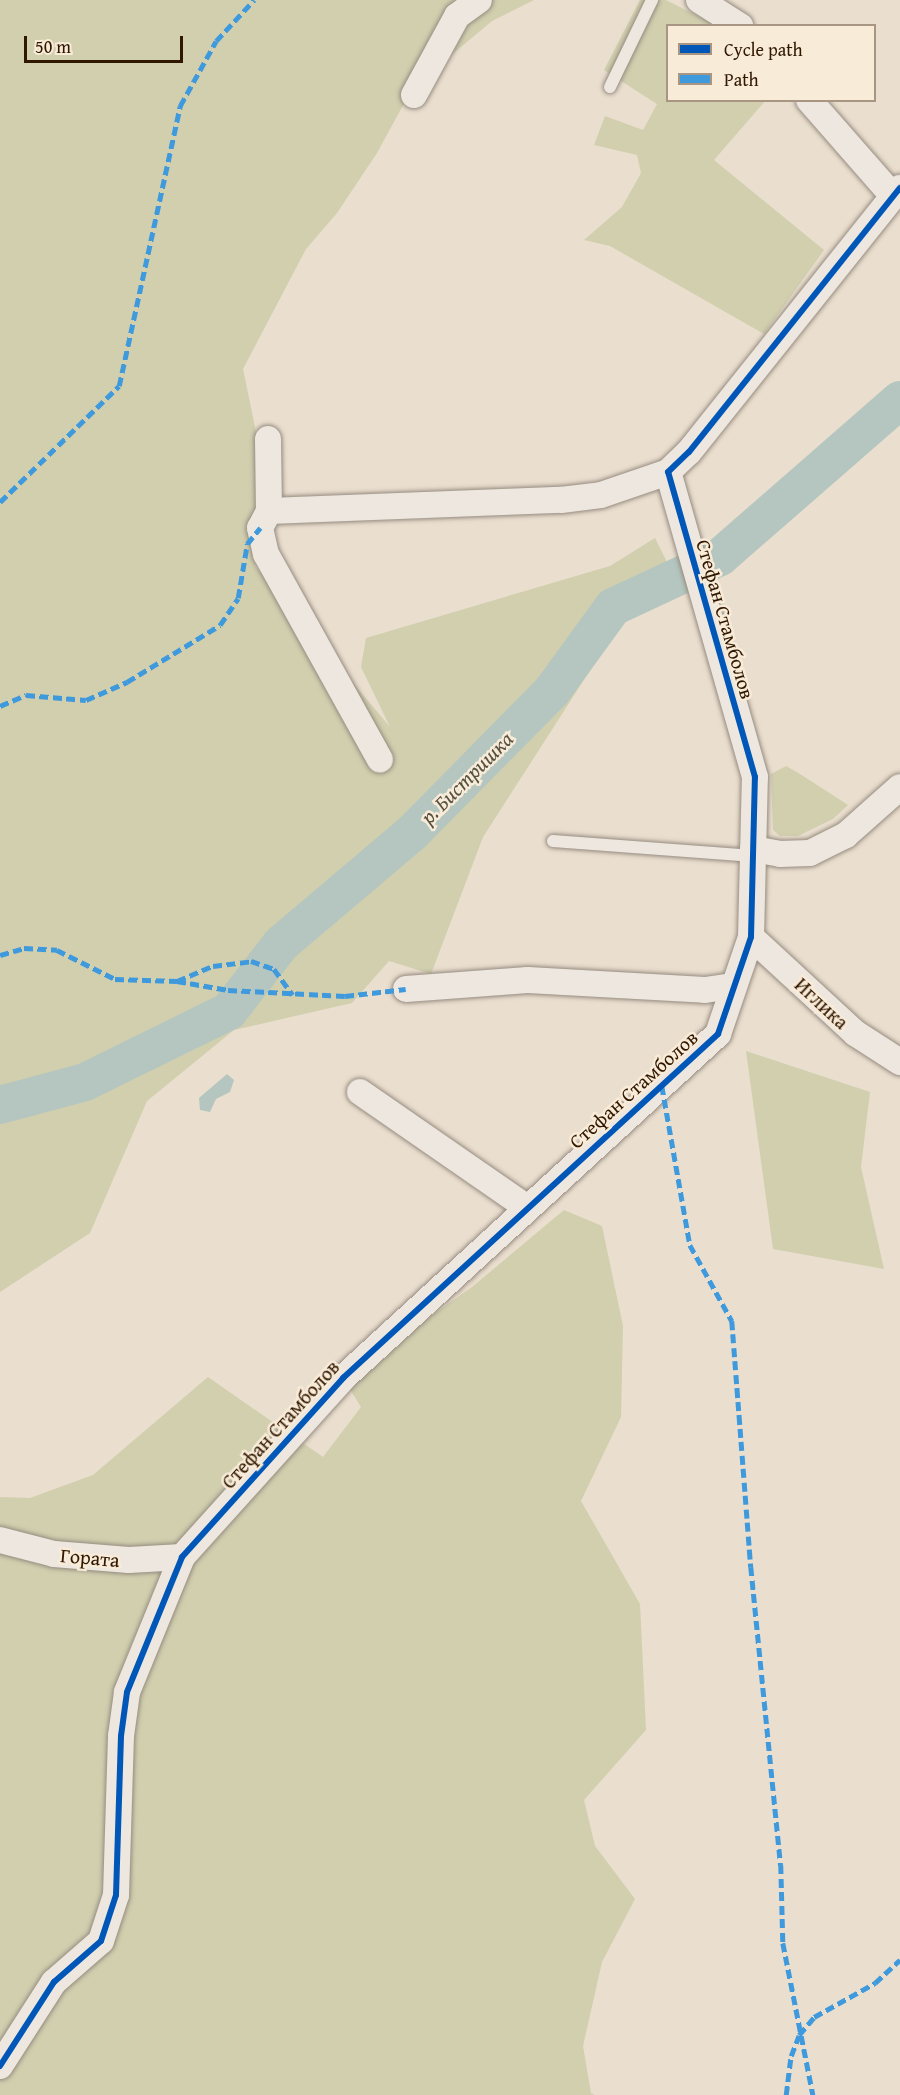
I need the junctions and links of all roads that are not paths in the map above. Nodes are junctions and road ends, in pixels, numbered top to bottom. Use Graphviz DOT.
graph roads {
  1 [pos="479,0"];
  2 [pos="652,0"];
  3 [pos="699,0"];
  4 [pos="737,24"];
  5 [pos="610,87"];
  6 [pos="414,95"];
  7 [pos="811,102"];
  8 [pos="896,192"];
  9 [pos="268,439"];
  10 [pos="668,472"];
  11 [pos="269,511"];
  12 [pos="380,760"];
  13 [pos="900,787"];
  14 [pos="553,841"];
  15 [pos="753,852"];
  16 [pos="751,937"];
  17 [pos="734,986"];
  18 [pos="406,989"];
  19 [pos="900,1062"];
  20 [pos="360,1092"];
  21 [pos="526,1207"];
  22 [pos="0,1540"];
  23 [pos="182,1557"];
  24 [pos="0,2066"];
  1 -- 6 [label="street"];
  2 -- 5 [label="lane"];
  3 -- 4 [label="street"];
  7 -- 8 [label="street"];
  8 -- 10 [label="street"];
  9 -- 11 [label="street"];
  10 -- 11 [label="street"];
  10 -- 15 [label="street, Стефан Стамболов"];
  11 -- 12 [label="street"];
  13 -- 15 [label="street"];
  14 -- 15 [label="lane"];
  15 -- 16 [label="street, Стефан Стамболов"];
  16 -- 17 [label="street, Стефан Стамболов"];
  16 -- 19 [label="street, Иглика"];
  17 -- 18 [label="street"];
  17 -- 21 [label="street, Стефан Стамболов"];
  20 -- 21 [label="street"];
  21 -- 23 [label="street, Стефан Стамболов"];
  22 -- 23 [label="street, Гората"];
  23 -- 24 [label="street, Стефан Стамболов"];
}
